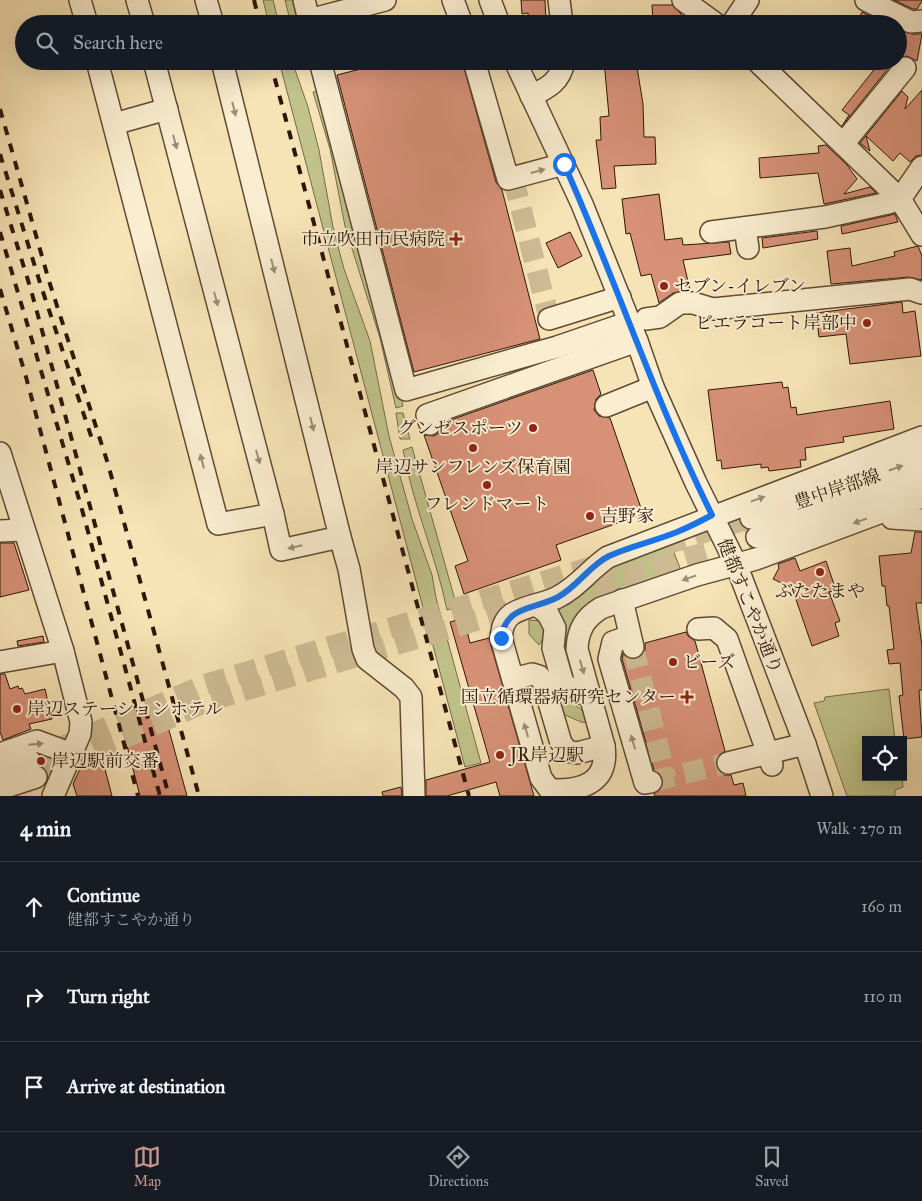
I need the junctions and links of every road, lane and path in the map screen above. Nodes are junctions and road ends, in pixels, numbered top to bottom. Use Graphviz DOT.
graph roads {
  1 [pos="80,0"];
  2 [pos="137,0"];
  3 [pos="206,0"];
  4 [pos="385,0"];
  5 [pos="453,0"];
  6 [pos="490,0"];
  7 [pos="559,0"];
  8 [pos="683,0"];
  9 [pos="748,0"];
  10 [pos="866,0"];
  11 [pos="84,15"];
  12 [pos="141,15"];
  13 [pos="210,15"];
  14 [pos="307,15"];
  15 [pos="459,15"];
  16 [pos="496,15"];
  17 [pos="561,15"];
  18 [pos="704,15"];
  19 [pos="738,15"];
  20 [pos="888,15"];
  21 [pos="922,21"];
  22 [pos="907,22"];
  23 [pos="99,70"];
  24 [pos="156,70"];
  25 [pos="224,70"];
  26 [pos="322,70"];
  27 [pos="477,70"];
  28 [pos="519,70"];
  29 [pos="562,70"];
  30 [pos="766,70"];
  31 [pos="903,70"];
  32 [pos="531,96"];
  33 [pos="167,109"];
  34 [pos="114,124"];
  35 [pos="843,144"];
  36 [pos="564,164"];
  37 [pos="922,167"];
  38 [pos="900,199"];
  39 [pos="711,232"];
  40 [pos="922,235"];
  41 [pos="922,293"];
  42 [pos="620,297"];
  43 [pos="637,327"];
  44 [pos="557,347"];
  45 [pos="653,387"];
  46 [pos="606,406"];
  47 [pos="430,424"];
  48 [pos="922,437"];
  49 [pos="0,453"];
  50 [pos="922,458"];
  51 [pos="922,476"];
  52 [pos="4,479"];
  53 [pos="922,497"];
  54 [pos="273,514"];
  55 [pos="712,515"];
  56 [pos="892,518"];
  57 [pos="922,520"];
  58 [pos="24,530"];
  59 [pos="0,531"];
  60 [pos="340,537"];
  61 [pos="736,564"];
  62 [pos="622,600"];
  63 [pos="537,605"];
  64 [pos="698,629"];
  65 [pos="63,651"];
  66 [pos="0,662"];
  67 [pos="513,679"];
  68 [pos="590,695"];
  69 [pos="805,744"];
  70 [pos="604,746"];
  71 [pos="0,754"];
  72 [pos="72,754"];
  73 [pos="769,760"];
  74 [pos="728,763"];
  75 [pos="0,771"];
  76 [pos="651,782"];
  77 [pos="0,790"];
  78 [pos="52,796"];
  79 [pos="414,796"];
  80 [pos="822,796"];
  1 -- 11 [label="street"];
  2 -- 12 [label="street"];
  3 -- 13 [label="street"];
  4 -- 14 [label="street"];
  5 -- 15 [label="street"];
  6 -- 16 [label="street"];
  7 -- 17 [label="street"];
  8 -- 18 [label="street"];
  9 -- 19 [label="street"];
  10 -- 20 [label="street"];
  21 -- 22 [label="street"];
  23 -- 34 [label="street"];
  24 -- 33 [label="street"];
  25 -- 60 [label="street, one-way"];
  26 -- 44 [label="street"];
  27 -- 36 [label="street, one-way"];
  28 -- 32 [label="street, 健都すこやか通り"];
  29 -- 32 [label="street"];
  30 -- 35 [label="street"];
  31 -- 35 [label="street"];
  32 -- 36 [label="street, 健都すこやか通り"];
  33 -- 34 [label="street"];
  33 -- 54 [label="street, one-way"];
  54 -- 34 [label="street, one-way"];
  35 -- 38 [label="street"];
  36 -- 42 [label="street, 健都すこやか通り"];
  37 -- 38 [label="street"];
  38 -- 39 [label="street"];
  38 -- 40 [label="street"];
  41 -- 43 [label="street"];
  42 -- 43 [label="street, 健都すこやか通り"];
  42 -- 44 [label="street"];
  43 -- 44 [label="street"];
  43 -- 45 [label="street, 健都すこやか通り"];
  43 -- 47 [label="street"];
  45 -- 46 [label="street"];
  45 -- 55 [label="street, 健都すこやか通り"];
  55 -- 48 [label="street, one-way"];
  49 -- 52 [label="street"];
  51 -- 50 [label="street, 豊中岸部線, one-way"];
  52 -- 58 [label="street"];
  53 -- 61 [label="street, one-way"];
  60 -- 54 [label="street, one-way"];
  55 -- 61 [label="street, 健都すこやか通り"];
  55 -- 63 [label="street"];
  56 -- 57 [label="street"];
  58 -- 59 [label="street"];
  58 -- 65 [label="street"];
  60 -- 79 [label="street"];
  61 -- 62 [label="street, one-way"];
  61 -- 69 [label="street, 健都すこやか通り"];
  62 -- 68 [label="street, one-way"];
  76 -- 62 [label="street, one-way"];
  63 -- 67 [label="street"];
  63 -- 68 [label="street"];
  64 -- 73 [label="street"];
  65 -- 66 [label="street"];
  65 -- 72 [label="street"];
  67 -- 70 [label="street"];
  70 -- 67 [label="street, one-way"];
  68 -- 70 [label="street"];
  69 -- 73 [label="street"];
  69 -- 80 [label="street, 健都すこやか通り"];
  71 -- 72 [label="street, one-way"];
  72 -- 78 [label="street"];
  73 -- 74 [label="street"];
  75 -- 77 [label="street"];
}
